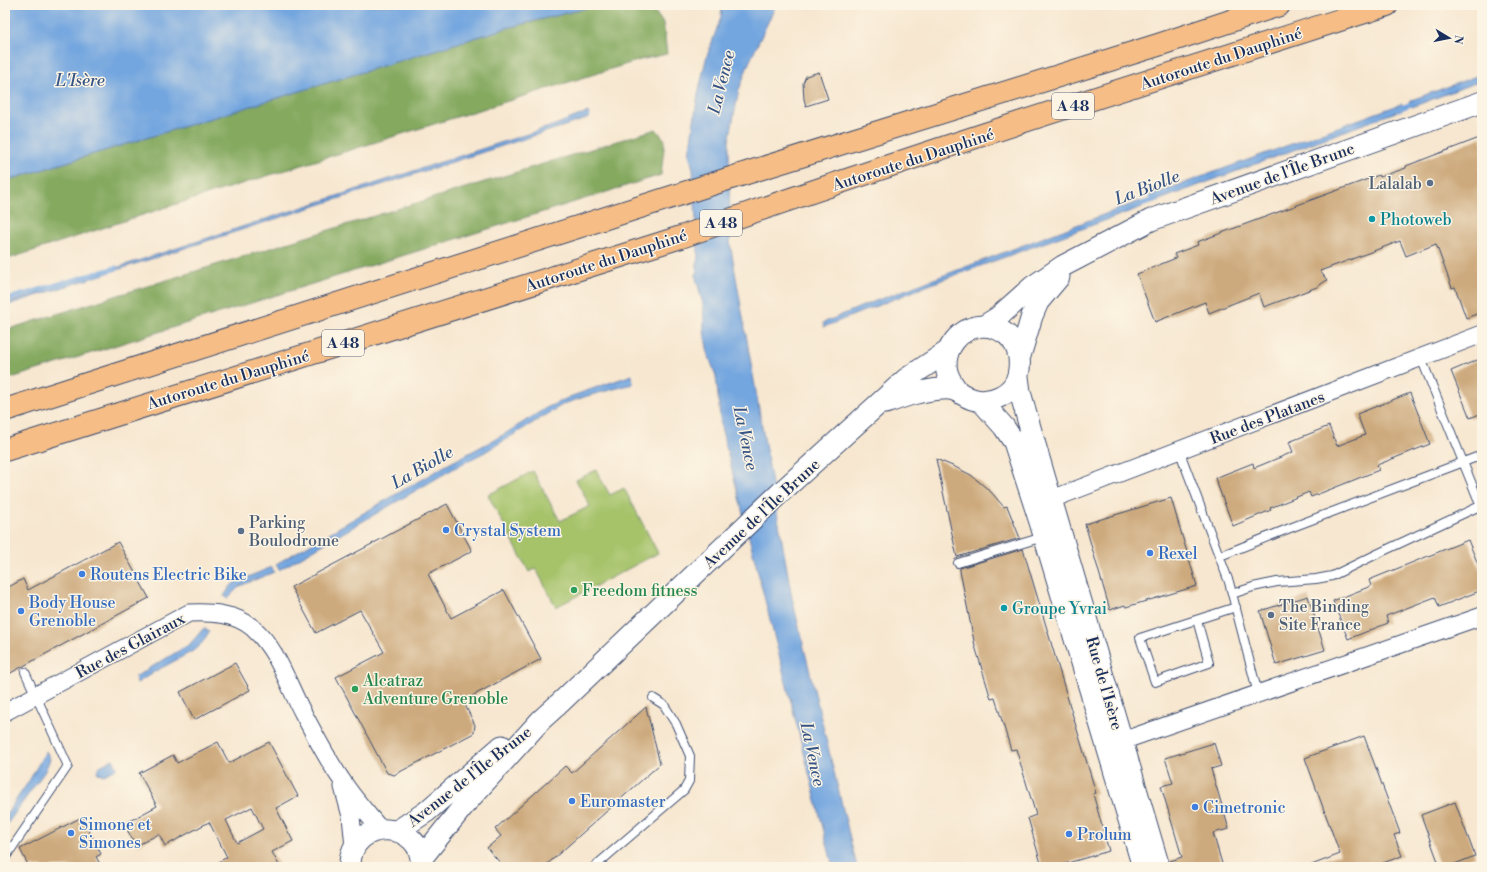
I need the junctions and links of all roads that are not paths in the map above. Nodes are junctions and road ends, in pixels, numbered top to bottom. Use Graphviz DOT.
graph roads {
  1 [pos="1279,5"];
  2 [pos="1387,5"];
  3 [pos="1482,102"];
  4 [pos="1086,253"];
  5 [pos="984,326"];
  6 [pos="1482,334"];
  7 [pos="948,351"];
  8 [pos="1020,356"];
  9 [pos="1421,358"];
  10 [pos="1018,377"];
  11 [pos="957,390"];
  12 [pos="981,400"];
  13 [pos="878,406"];
  14 [pos="5,410"];
  15 [pos="5,450"];
  16 [pos="1179,450"];
  17 [pos="1482,455"];
  18 [pos="1463,462"];
  19 [pos="1043,502"];
  20 [pos="1482,507"];
  21 [pos="1053,533"];
  22 [pos="1220,556"];
  23 [pos="958,563"];
  24 [pos="1232,594"];
  25 [pos="1236,607"];
  26 [pos="1482,616"];
  27 [pos="1197,620"];
  28 [pos="25,672"];
  29 [pos="1258,694"];
  30 [pos="36,695"];
  31 [pos="652,698"];
  32 [pos="5,712"];
  33 [pos="541,720"];
  34 [pos="1122,741"];
  35 [pos="341,780"];
  36 [pos="388,830"];
  37 [pos="352,857"];
  38 [pos="5,858"];
  39 [pos="421,863"];
  40 [pos="594,867"];
  41 [pos="1143,867"];
  42 [pos="1159,867"];
  1 -- 14 [label="highway, Autoroute du Dauphiné / A 48"];
  2 -- 15 [label="highway, Autoroute du Dauphiné / A 48"];
  3 -- 4 [label="street, Avenue de l'Île Brune"];
  4 -- 5 [label="street, Avenue de l'Île Brune"];
  4 -- 8 [label="street, Avenue de l'Île Brune"];
  5 -- 7 [label="street"];
  5 -- 8 [label="street"];
  6 -- 9 [label="street, Rue des Platanes"];
  7 -- 11 [label="street"];
  7 -- 13 [label="street, Avenue de l'Île Brune"];
  8 -- 10 [label="street"];
  9 -- 16 [label="street, Rue des Platanes"];
  9 -- 18 [label="lane"];
  10 -- 12 [label="street"];
  10 -- 19 [label="street, Rue de l'Isère"];
  11 -- 12 [label="street"];
  11 -- 13 [label="street, Avenue de l'Île Brune"];
  12 -- 19 [label="street, Rue de l'Isère"];
  13 -- 33 [label="street, Avenue de l'Île Brune"];
  16 -- 19 [label="street, Rue des Platanes"];
  16 -- 22 [label="lane"];
  17 -- 18 [label="lane"];
  18 -- 20 [label="lane"];
  18 -- 22 [label="lane"];
  19 -- 21 [label="street, Rue de l'Isère"];
  20 -- 24 [label="lane"];
  21 -- 23 [label="lane"];
  21 -- 34 [label="street, Rue de l'Isère"];
  21 -- 41 [label="street, Rue de l'Isère"];
  22 -- 24 [label="lane"];
  24 -- 25 [label="lane"];
  25 -- 27 [label="lane"];
  25 -- 29 [label="lane"];
  26 -- 29 [label="street"];
  27 -- 27 [label="lane"];
  28 -- 30 [label="lane"];
  29 -- 34 [label="street"];
  30 -- 32 [label="street, Rue des Glairaux"];
  30 -- 35 [label="street, Rue des Glairaux"];
  30 -- 38 [label="lane"];
  31 -- 40 [label="lane"];
  33 -- 36 [label="street, Avenue de l'Île Brune"];
  33 -- 39 [label="street, Avenue de l'Île Brune"];
  34 -- 42 [label="street, Rue de l'Isère"];
  35 -- 36 [label="street, Rue des Glairaux"];
  35 -- 37 [label="street, Rue des Glairaux"];
  36 -- 37 [label="street, Avenue de l'Île Brune"];
  36 -- 39 [label="street"];
}
